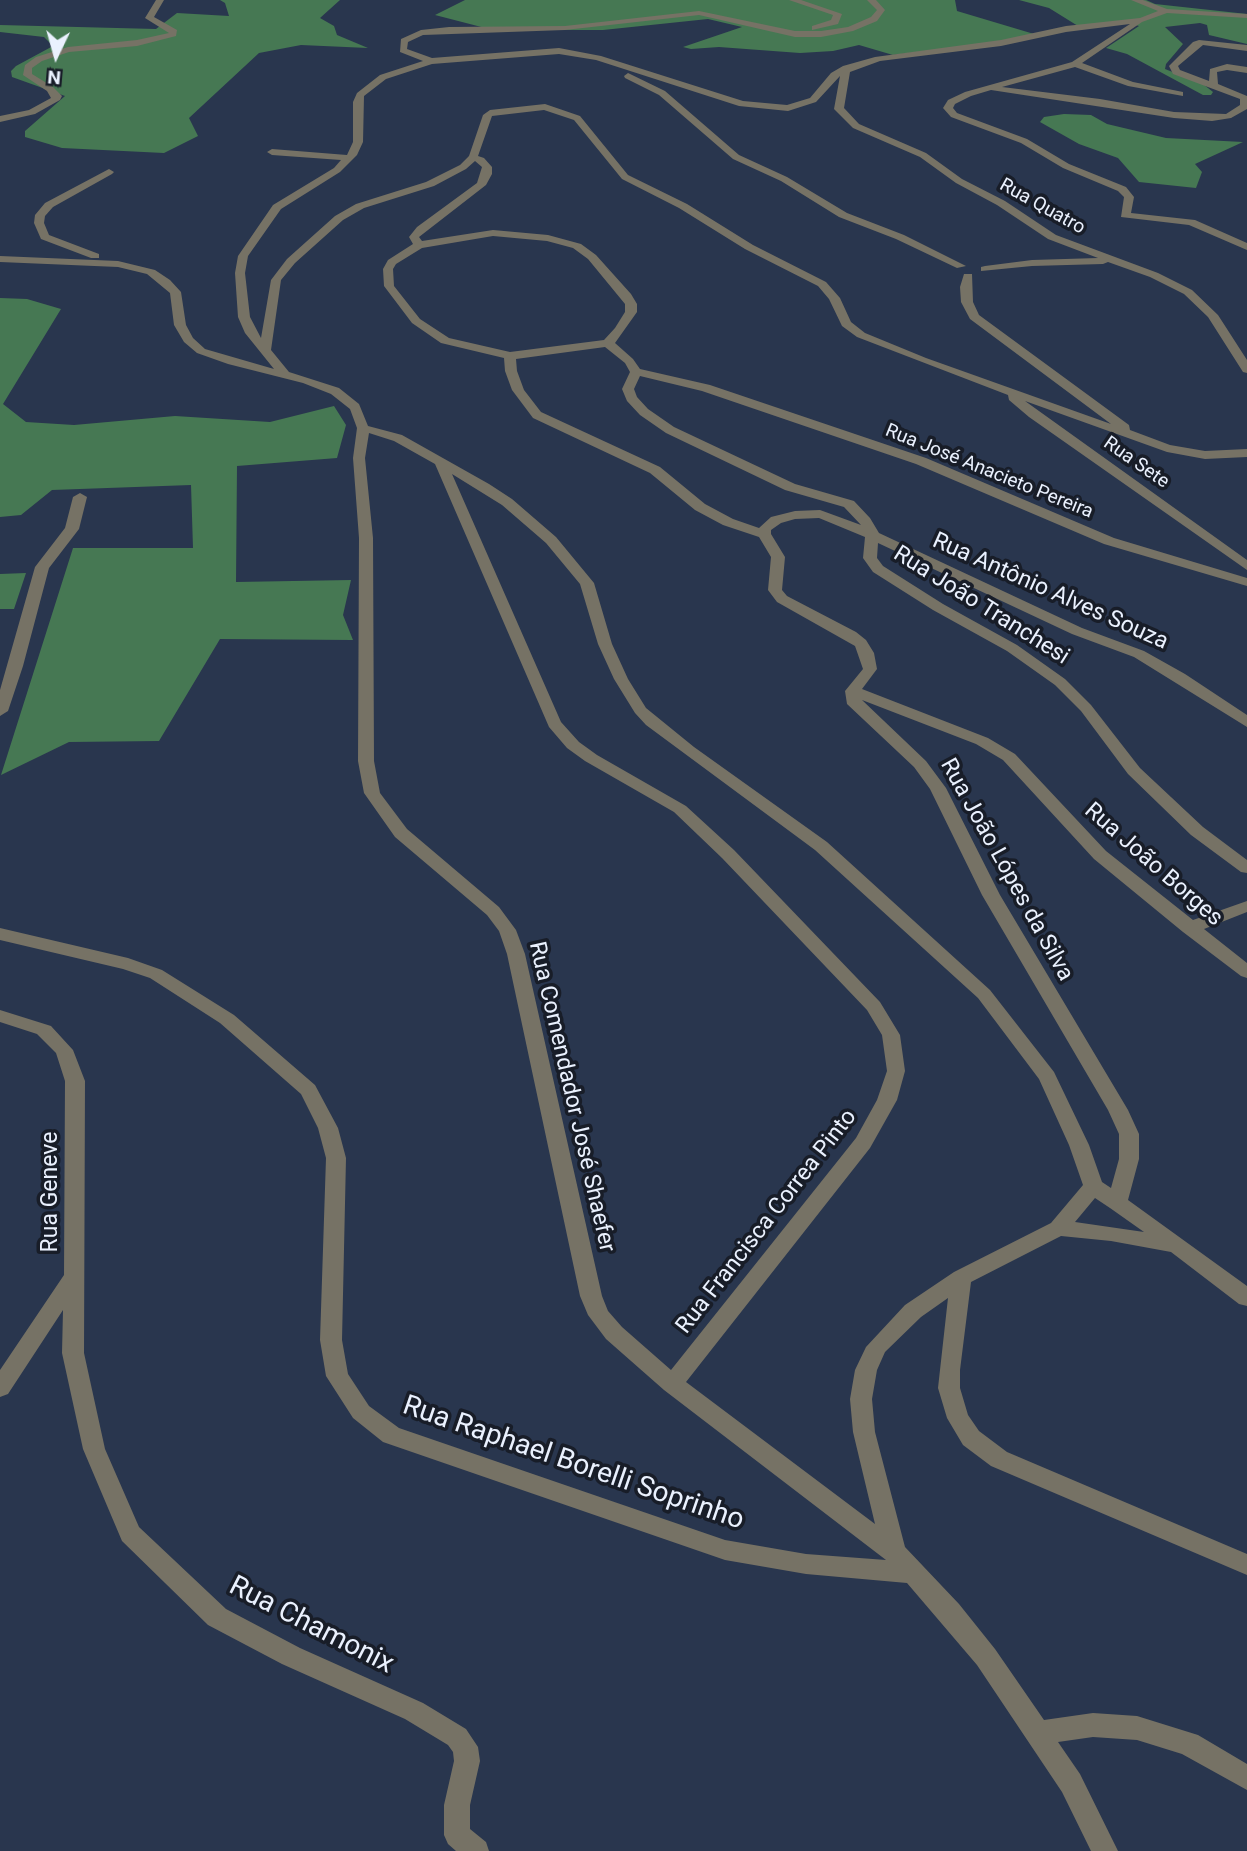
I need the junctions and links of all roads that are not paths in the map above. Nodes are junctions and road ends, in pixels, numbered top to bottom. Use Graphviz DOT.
graph roads {
  1 [pos="160,0"];
  2 [pos="793,0"];
  3 [pos="871,0"];
  4 [pos="1135,0"];
  5 [pos="1166,11"];
  6 [pos="1247,16"];
  7 [pos="1142,20"];
  8 [pos="795,34"];
  9 [pos="1247,48"];
  10 [pos="598,58"];
  11 [pos="431,61"];
  12 [pos="1075,64"];
  13 [pos="846,68"];
  14 [pos="1247,70"];
  15 [pos="1214,85"];
  16 [pos="987,88"];
  17 [pos="1180,94"];
  18 [pos="0,119"];
  19 [pos="272,152"];
  20 [pos="473,157"];
  21 [pos="350,158"];
  22 [pos="109,172"];
  23 [pos="1052,237"];
  24 [pos="419,245"];
  25 [pos="1247,247"];
  26 [pos="0,259"];
  27 [pos="1109,260"];
  28 [pos="1031,263"];
  29 [pos="118,264"];
  30 [pos="965,271"];
  31 [pos="608,343"];
  32 [pos="265,350"];
  33 [pos="510,356"];
  34 [pos="1247,369"];
  35 [pos="636,372"];
  36 [pos="284,373"];
  37 [pos="1005,390"];
  38 [pos="363,428"];
  39 [pos="1128,434"];
  40 [pos="1247,453"];
  41 [pos="441,464"];
  42 [pos="80,497"];
  43 [pos="764,534"];
  44 [pos="873,538"];
  45 [pos="1247,566"];
  46 [pos="1247,582"];
  47 [pos="853,691"];
  48 [pos="0,711"];
  49 [pos="1247,722"];
  50 [pos="1247,868"];
  51 [pos="1247,906"];
  52 [pos="1189,928"];
  53 [pos="0,934"];
  54 [pos="1247,972"];
  55 [pos="0,1016"];
  56 [pos="1093,1186"];
  57 [pos="1117,1203"];
  58 [pos="1058,1228"];
  59 [pos="1184,1251"];
  60 [pos="75,1276"];
  61 [pos="961,1278"];
  62 [pos="1247,1298"];
  63 [pos="672,1384"];
  64 [pos="0,1388"];
  65 [pos="894,1552"];
  66 [pos="1247,1565"];
  67 [pos="914,1573"];
  68 [pos="1039,1733"];
  69 [pos="1247,1778"];
  70 [pos="476,1851"];
  71 [pos="1105,1851"];
  1 -- 18 [label="street"];
  2 -- 8 [label="street"];
  3 -- 8 [label="street"];
  4 -- 5 [label="street"];
  5 -- 6 [label="street"];
  5 -- 7 [label="street"];
  7 -- 12 [label="street"];
  7 -- 13 [label="street"];
  8 -- 11 [label="street"];
  9 -- 15 [label="street"];
  10 -- 11 [label="street"];
  10 -- 13 [label="street"];
  10 -- 30 [label="street"];
  11 -- 21 [label="street"];
  12 -- 16 [label="street"];
  12 -- 17 [label="street"];
  13 -- 23 [label="street, Rua Quatro"];
  14 -- 15 [label="street"];
  15 -- 16 [label="street"];
  16 -- 25 [label="street"];
  19 -- 21 [label="street"];
  20 -- 24 [label="street"];
  20 -- 32 [label="street"];
  20 -- 37 [label="street"];
  21 -- 32 [label="street"];
  22 -- 29 [label="street"];
  23 -- 27 [label="street, Rua Quatro"];
  23 -- 28 [label="street"];
  24 -- 31 [label="street"];
  24 -- 33 [label="street"];
  26 -- 29 [label="street"];
  27 -- 28 [label="street"];
  27 -- 34 [label="street, Rua Quatro"];
  28 -- 30 [label="street"];
  29 -- 36 [label="street"];
  30 -- 39 [label="street"];
  31 -- 33 [label="street"];
  31 -- 35 [label="street"];
  32 -- 36 [label="street"];
  33 -- 43 [label="street"];
  35 -- 44 [label="street, Rua João Tranchesi"];
  35 -- 46 [label="street, Rua José Anacieto Pereira"];
  36 -- 38 [label="street"];
  37 -- 39 [label="street"];
  37 -- 45 [label="street, Rua Sete"];
  38 -- 41 [label="street"];
  38 -- 63 [label="street, Rua Comendador José Shaefer"];
  39 -- 40 [label="street"];
  41 -- 56 [label="street"];
  41 -- 63 [label="street, Rua Francisca Correa Pinto"];
  42 -- 48 [label="street"];
  43 -- 44 [label="street, Rua Antônio Alves Souza"];
  43 -- 47 [label="street"];
  44 -- 49 [label="street, Rua Antônio Alves Souza"];
  44 -- 50 [label="street, Rua João Tranchesi"];
  47 -- 52 [label="street, Rua João Borges"];
  47 -- 57 [label="street, Rua João Lópes da Silva"];
  51 -- 52 [label="street"];
  52 -- 54 [label="street, Rua João Borges"];
  53 -- 67 [label="street, Rua Raphael Borelli Soprinho"];
  55 -- 60 [label="street, Rua Geneve"];
  56 -- 57 [label="street"];
  56 -- 58 [label="street"];
  57 -- 59 [label="street"];
  58 -- 59 [label="street"];
  58 -- 61 [label="street"];
  59 -- 62 [label="street"];
  60 -- 64 [label="street, Rua Geneve"];
  60 -- 70 [label="street, Rua Chamonix"];
  61 -- 65 [label="street"];
  61 -- 66 [label="street"];
  63 -- 65 [label="street, Rua Comendador José Shaefer"];
  65 -- 67 [label="street, Rua Comendador José Shaefer"];
  67 -- 68 [label="street, Rua Comendador José Shaefer"];
  68 -- 69 [label="street"];
  68 -- 71 [label="street, Rua Comendador José Shaefer"];
}
